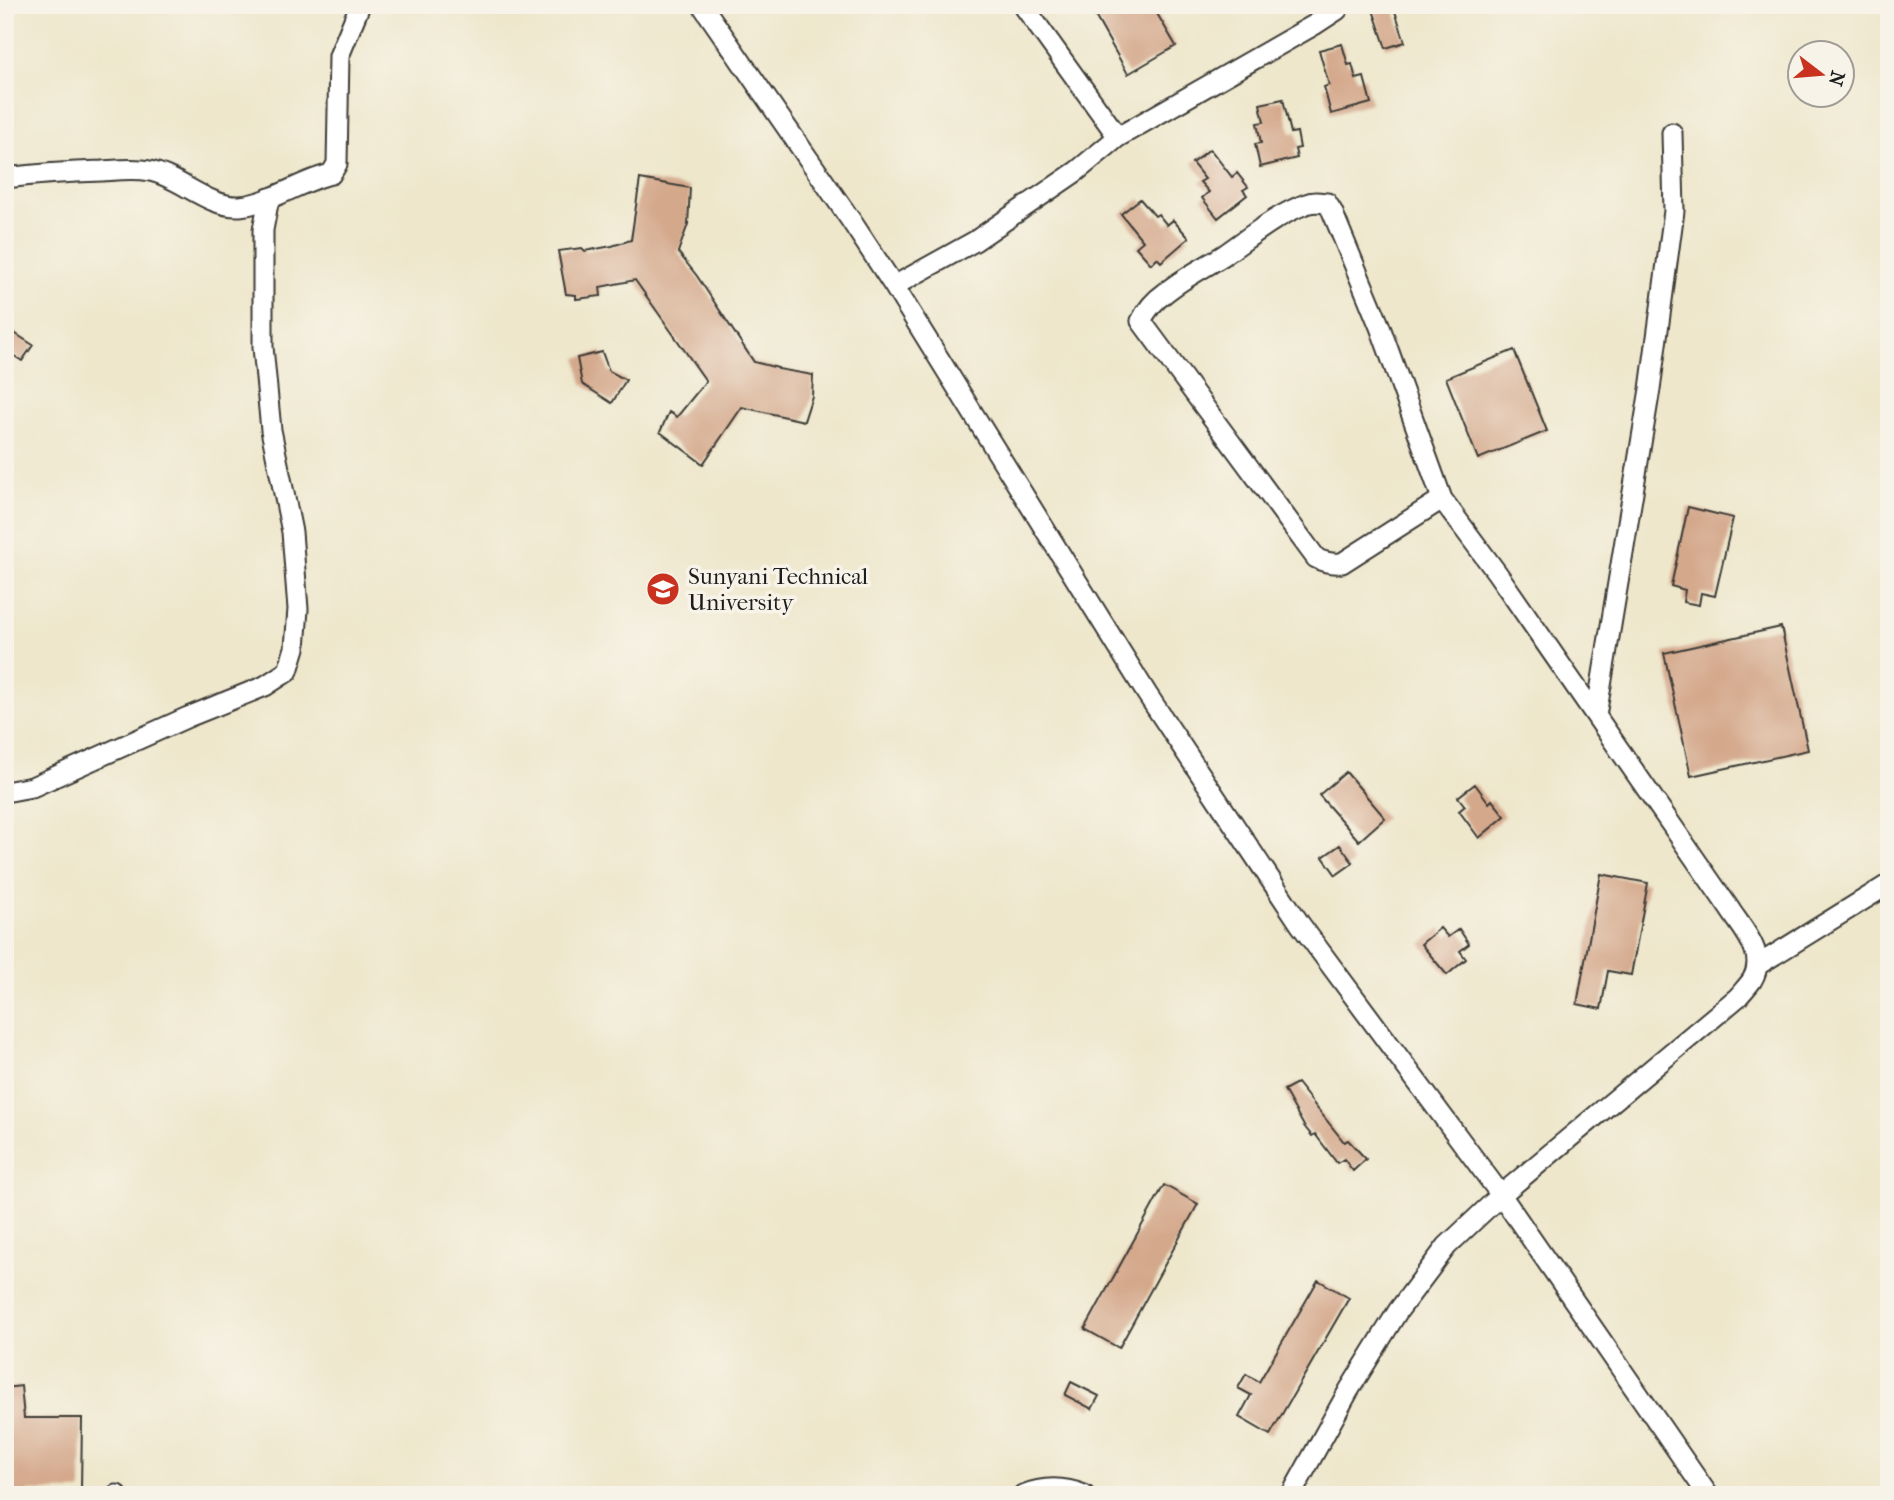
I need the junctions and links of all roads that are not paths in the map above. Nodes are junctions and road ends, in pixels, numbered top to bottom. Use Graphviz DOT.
graph roads {
  1 [pos="360,5"];
  2 [pos="702,5"];
  3 [pos="1023,5"];
  4 [pos="1340,5"];
  5 [pos="1672,133"];
  6 [pos="1118,137"];
  7 [pos="5,178"];
  8 [pos="269,198"];
  9 [pos="894,286"];
  10 [pos="1441,499"];
  11 [pos="1596,716"];
  12 [pos="5,792"];
  13 [pos="1889,884"];
  14 [pos="1758,965"];
  15 [pos="1501,1195"];
  16 [pos="1023,1495"];
  17 [pos="1084,1495"];
  18 [pos="1292,1495"];
  19 [pos="1708,1495"];
  1 -- 8 [label="street"];
  2 -- 9 [label="street"];
  3 -- 6 [label="street"];
  4 -- 6 [label="street"];
  5 -- 11 [label="street"];
  6 -- 9 [label="street"];
  7 -- 8 [label="street"];
  8 -- 12 [label="street"];
  9 -- 15 [label="street"];
  10 -- 10 [label="street"];
  10 -- 11 [label="street"];
  11 -- 14 [label="street"];
  13 -- 14 [label="street"];
  14 -- 15 [label="street"];
  15 -- 18 [label="street"];
  15 -- 19 [label="street"];
  16 -- 17 [label="street"];
}
